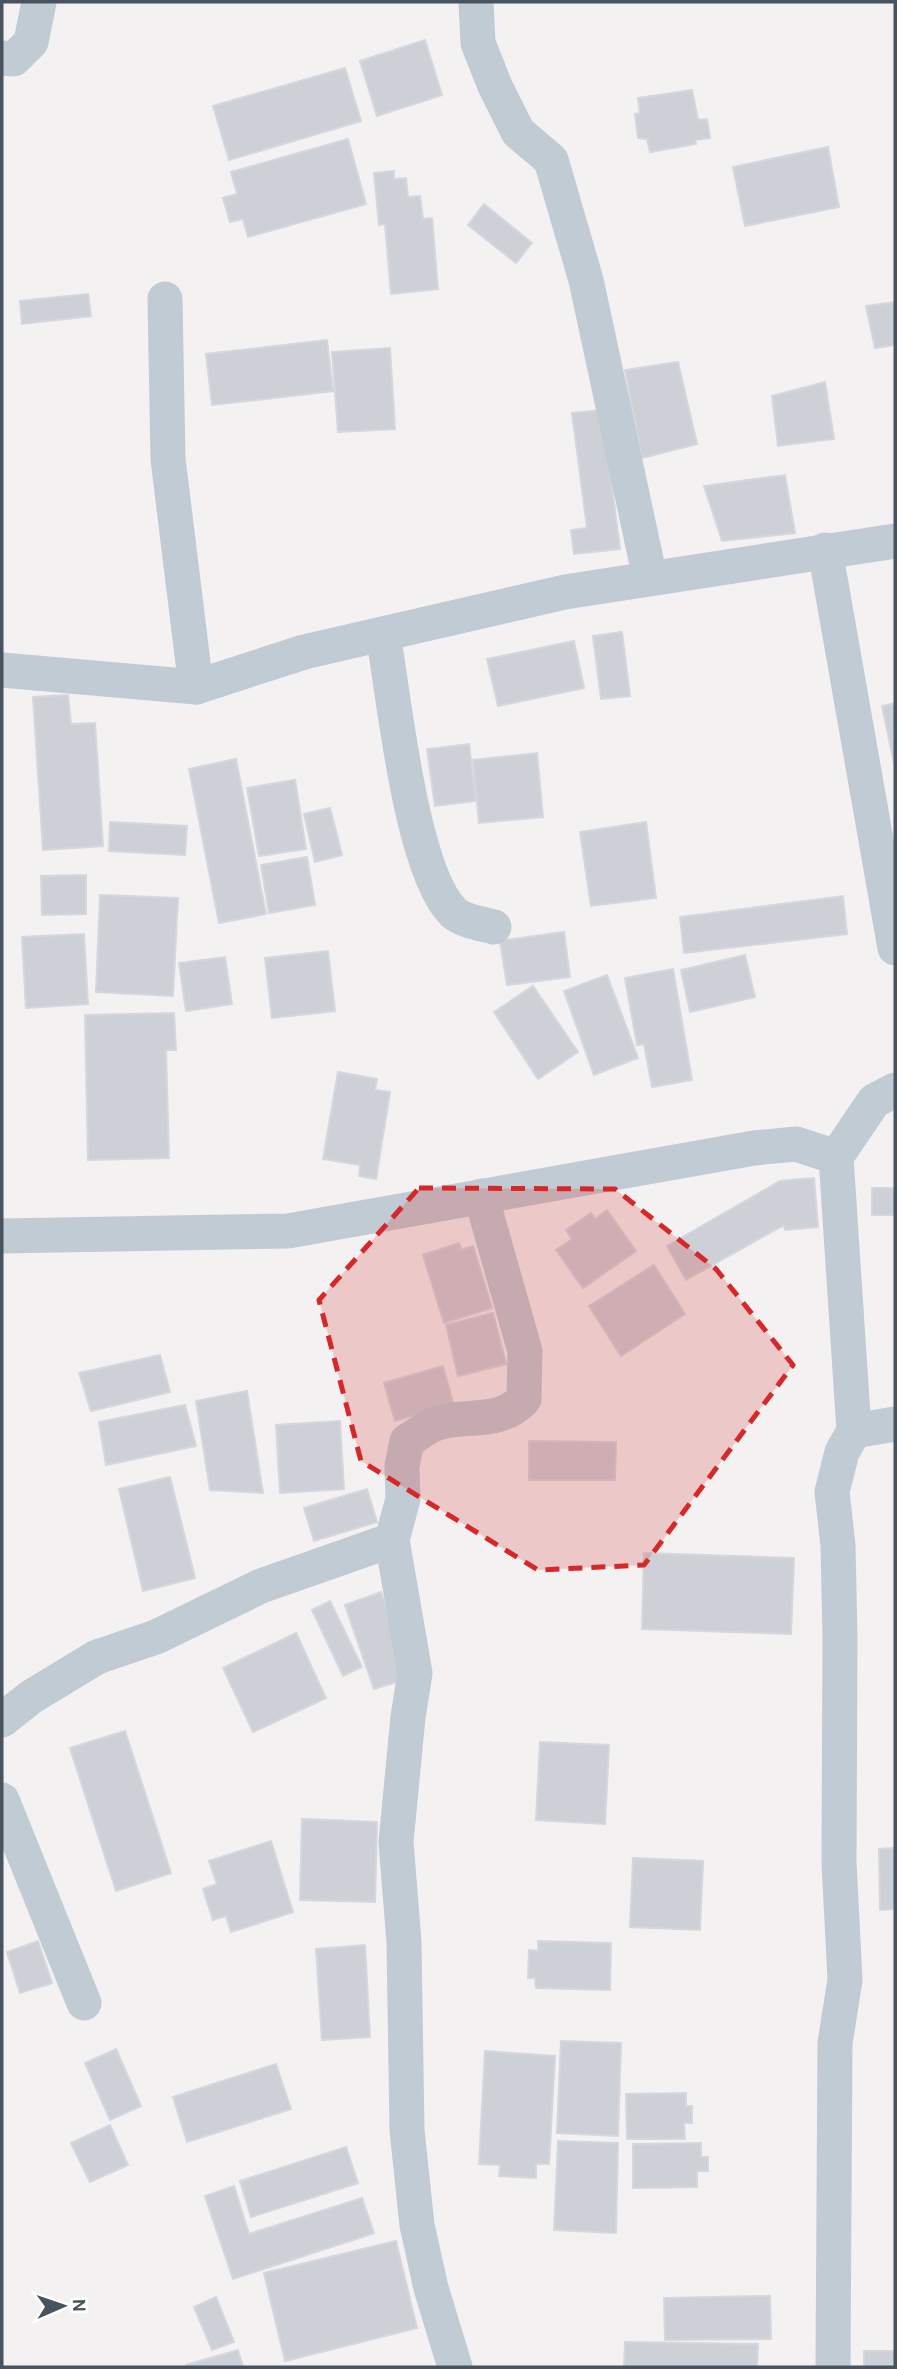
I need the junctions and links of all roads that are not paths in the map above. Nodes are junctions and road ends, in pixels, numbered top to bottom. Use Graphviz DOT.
graph roads {
  1 [pos="39,2"];
  2 [pos="476,2"];
  3 [pos="2,58"];
  4 [pos="165,299"];
  5 [pos="895,541"];
  6 [pos="825,551"];
  7 [pos="650,578"];
  8 [pos="383,634"];
  9 [pos="2,670"];
  10 [pos="196,687"];
  11 [pos="494,927"];
  12 [pos="895,948"];
  13 [pos="895,1090"];
  14 [pos="836,1157"];
  15 [pos="481,1196"];
  16 [pos="2,1236"];
  17 [pos="895,1424"];
  18 [pos="854,1431"];
  19 [pos="392,1540"];
  20 [pos="2,1717"];
  21 [pos="2,1800"];
  22 [pos="84,2003"];
  23 [pos="455,2367"];
  24 [pos="833,2367"];
  1 -- 3 [label="street"];
  2 -- 7 [label="street"];
  4 -- 10 [label="street"];
  5 -- 6 [label="street"];
  6 -- 7 [label="street"];
  6 -- 12 [label="street"];
  7 -- 8 [label="street"];
  8 -- 10 [label="street"];
  8 -- 11 [label="street"];
  9 -- 10 [label="street"];
  13 -- 14 [label="street"];
  14 -- 15 [label="street"];
  14 -- 18 [label="street"];
  15 -- 16 [label="street"];
  15 -- 19 [label="street"];
  17 -- 18 [label="street"];
  18 -- 24 [label="street"];
  19 -- 20 [label="street"];
  19 -- 23 [label="street"];
  21 -- 22 [label="street"];
}
